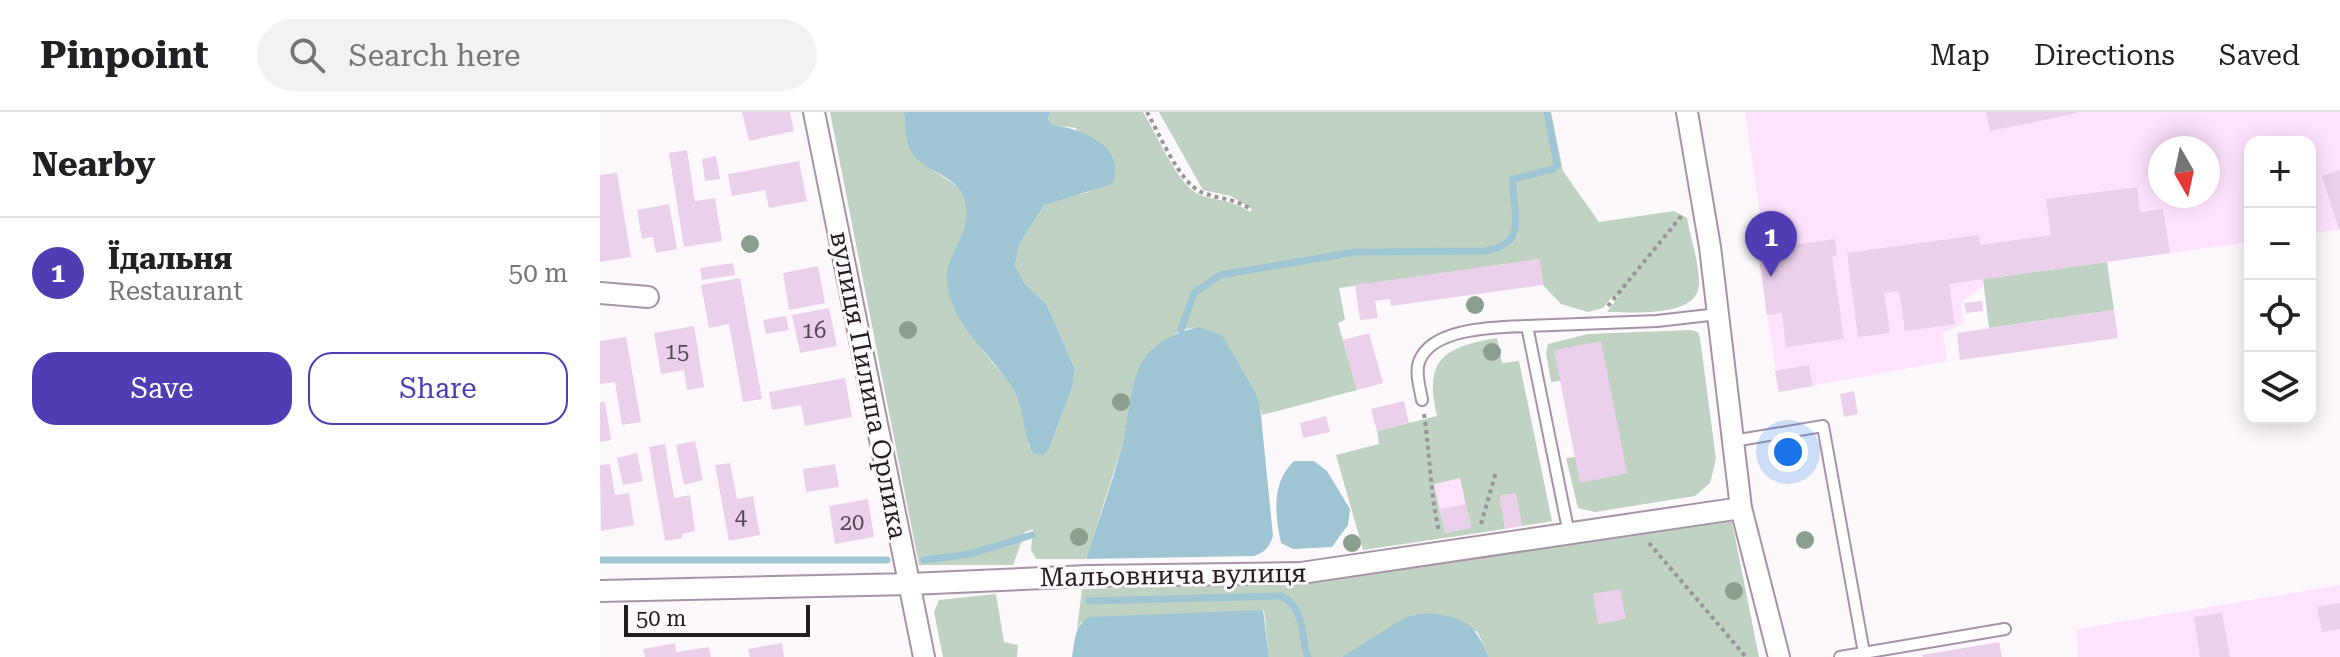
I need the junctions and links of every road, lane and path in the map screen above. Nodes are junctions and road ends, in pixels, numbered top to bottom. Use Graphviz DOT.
graph roads {
  1 [pos="814,112"];
  2 [pos="1147,112"];
  3 [pos="1687,112"];
  4 [pos="1703,204"];
  5 [pos="1249,208"];
  6 [pos="600,293"];
  7 [pos="648,297"];
  8 [pos="1718,314"];
  9 [pos="1595,324"];
  10 [pos="1527,326"];
  11 [pos="1422,400"];
  12 [pos="1733,441"];
  13 [pos="1496,472"];
  14 [pos="1741,508"];
  15 [pos="1633,524"];
  16 [pos="1569,534"];
  17 [pos="1474,548"];
  18 [pos="1444,553"];
  19 [pos="910,584"];
  20 [pos="600,591"];
  21 [pos="2005,629"];
  22 [pos="1864,653"];
  23 [pos="924,657"];
  24 [pos="1746,657"];
  25 [pos="1779,657"];
  26 [pos="1840,657"];
  1 -- 19 [label="street, вулиця Пилипа Орлика"];
  2 -- 5 [label="path"];
  3 -- 4 [label="street"];
  4 -- 8 [label="street"];
  4 -- 9 [label="path"];
  6 -- 7 [label="street"];
  8 -- 9 [label="lane"];
  8 -- 12 [label="street"];
  9 -- 10 [label="lane"];
  10 -- 11 [label="lane"];
  10 -- 16 [label="lane"];
  11 -- 18 [label="path"];
  12 -- 14 [label="street"];
  12 -- 22 [label="lane"];
  13 -- 17 [label="path"];
  14 -- 15 [label="street, Мальовнича вулиця"];
  14 -- 25 [label="street"];
  15 -- 16 [label="street, Мальовнича вулиця"];
  15 -- 24 [label="path"];
  16 -- 17 [label="street, Мальовнича вулиця"];
  17 -- 18 [label="street, Мальовнича вулиця"];
  18 -- 19 [label="street, Мальовнича вулиця"];
  19 -- 20 [label="street, Мальовнича вулиця"];
  19 -- 23 [label="street, вулиця Пилипа Орлика"];
  21 -- 22 [label="lane"];
  22 -- 26 [label="lane"];
}
